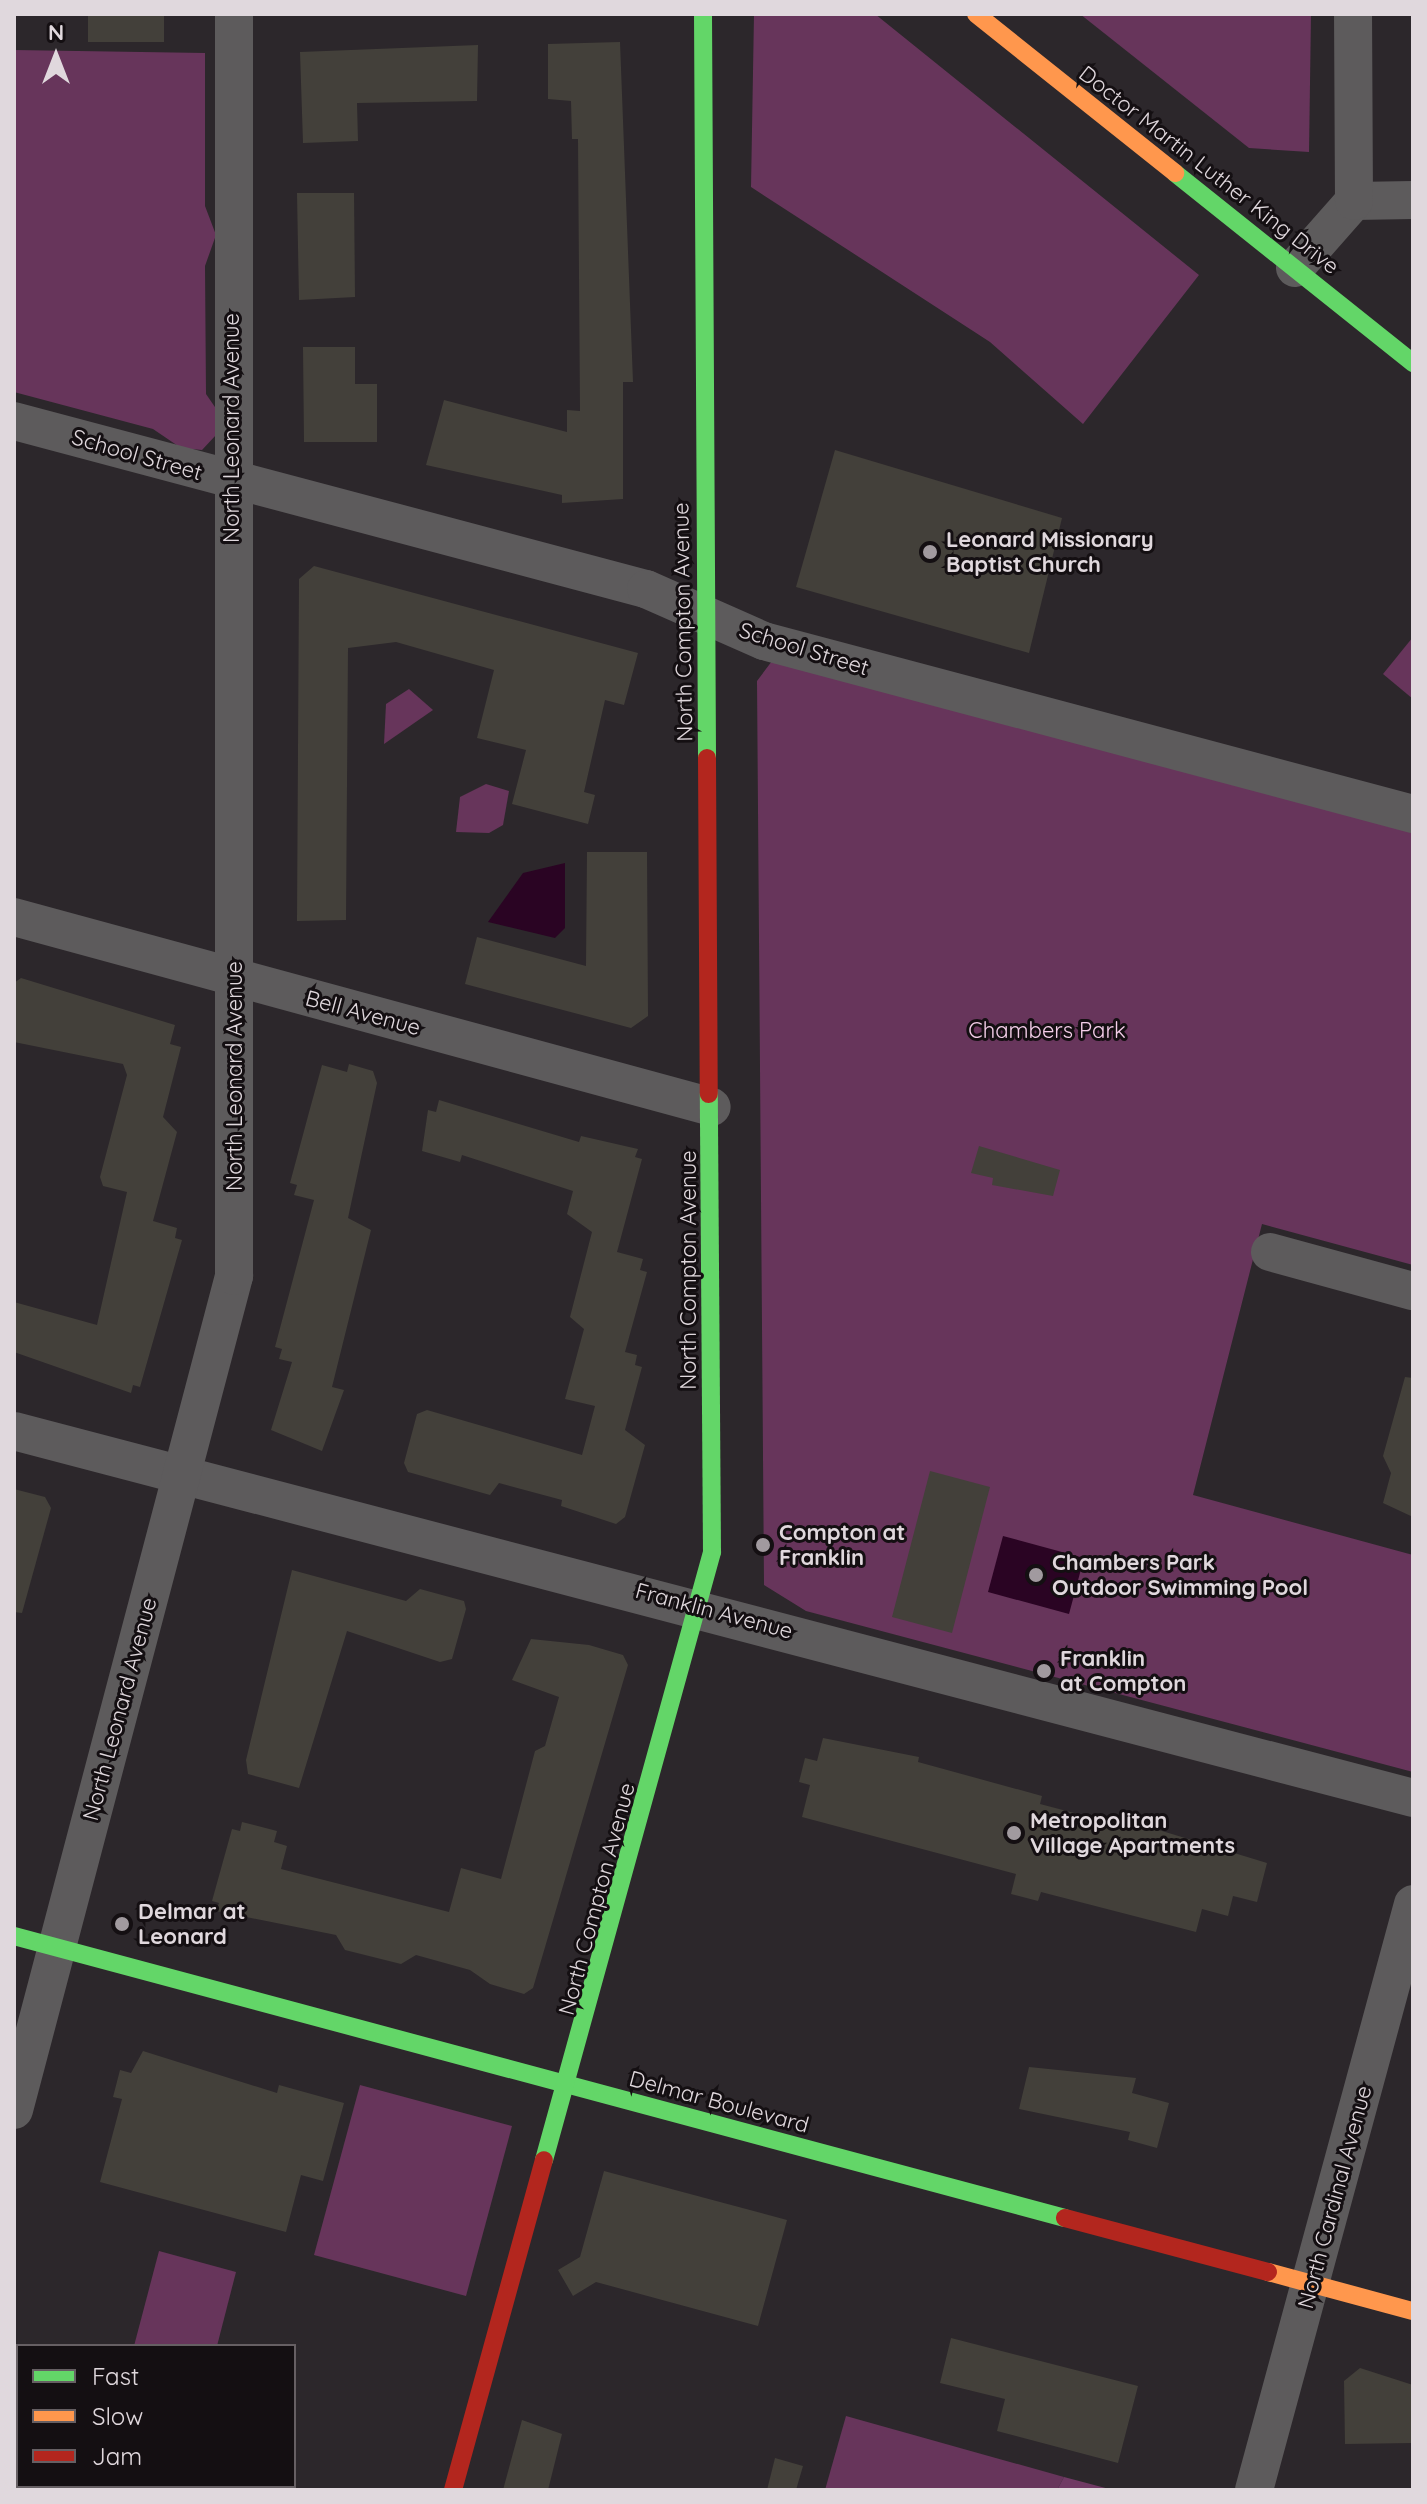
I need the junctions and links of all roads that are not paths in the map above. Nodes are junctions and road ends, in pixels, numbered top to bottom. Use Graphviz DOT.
graph roads {
  1 [pos="234,14"];
  2 [pos="703,14"];
  3 [pos="976,14"];
  4 [pos="1353,14"];
  5 [pos="1413,200"];
  6 [pos="1354,201"];
  7 [pos="1295,268"];
  8 [pos="1413,363"];
  9 [pos="14,421"];
  10 [pos="231,481"];
  11 [pos="706,615"];
  12 [pos="1413,814"];
  13 [pos="14,917"];
  14 [pos="236,978"];
  15 [pos="712,1107"];
  16 [pos="1270,1252"];
  17 [pos="1413,1291"];
  18 [pos="14,1431"];
  19 [pos="183,1477"];
  20 [pos="703,1606"];
  21 [pos="1413,1798"];
  22 [pos="1413,1904"];
  23 [pos="14,1936"];
  24 [pos="56,1947"];
  25 [pos="570,2087"];
  26 [pos="14,2110"];
  27 [pos="1313,2285"];
  28 [pos="1413,2311"];
  29 [pos="453,2490"];
  30 [pos="1254,2490"];
  1 -- 10 [label="street, North Leonard Avenue"];
  2 -- 11 [label="main road, North Compton Avenue"];
  3 -- 7 [label="main road, Doctor Martin Luther King Drive"];
  4 -- 6 [label="street"];
  5 -- 6 [label="street"];
  6 -- 7 [label="street"];
  7 -- 8 [label="main road, Doctor Martin Luther King Drive"];
  9 -- 10 [label="street, School Street"];
  10 -- 11 [label="street, School Street"];
  10 -- 14 [label="street, North Leonard Avenue"];
  11 -- 12 [label="street, School Street"];
  11 -- 15 [label="main road, North Compton Avenue"];
  13 -- 14 [label="street, Bell Avenue"];
  14 -- 15 [label="street, Bell Avenue"];
  14 -- 19 [label="street, North Leonard Avenue"];
  15 -- 20 [label="main road, North Compton Avenue"];
  16 -- 17 [label="street"];
  18 -- 19 [label="street, Franklin Avenue"];
  19 -- 20 [label="street, Franklin Avenue"];
  19 -- 24 [label="street, North Leonard Avenue"];
  20 -- 21 [label="street, Franklin Avenue"];
  20 -- 25 [label="main road, North Compton Avenue"];
  22 -- 27 [label="street, North Cardinal Avenue"];
  23 -- 24 [label="main road, Delmar Boulevard"];
  24 -- 25 [label="main road, Delmar Boulevard"];
  24 -- 26 [label="street, North Leonard Avenue"];
  25 -- 27 [label="main road, Delmar Boulevard"];
  25 -- 29 [label="main road, North Compton Avenue"];
  27 -- 28 [label="main road, Delmar Boulevard"];
  27 -- 30 [label="street, North Cardinal Avenue"];
}
